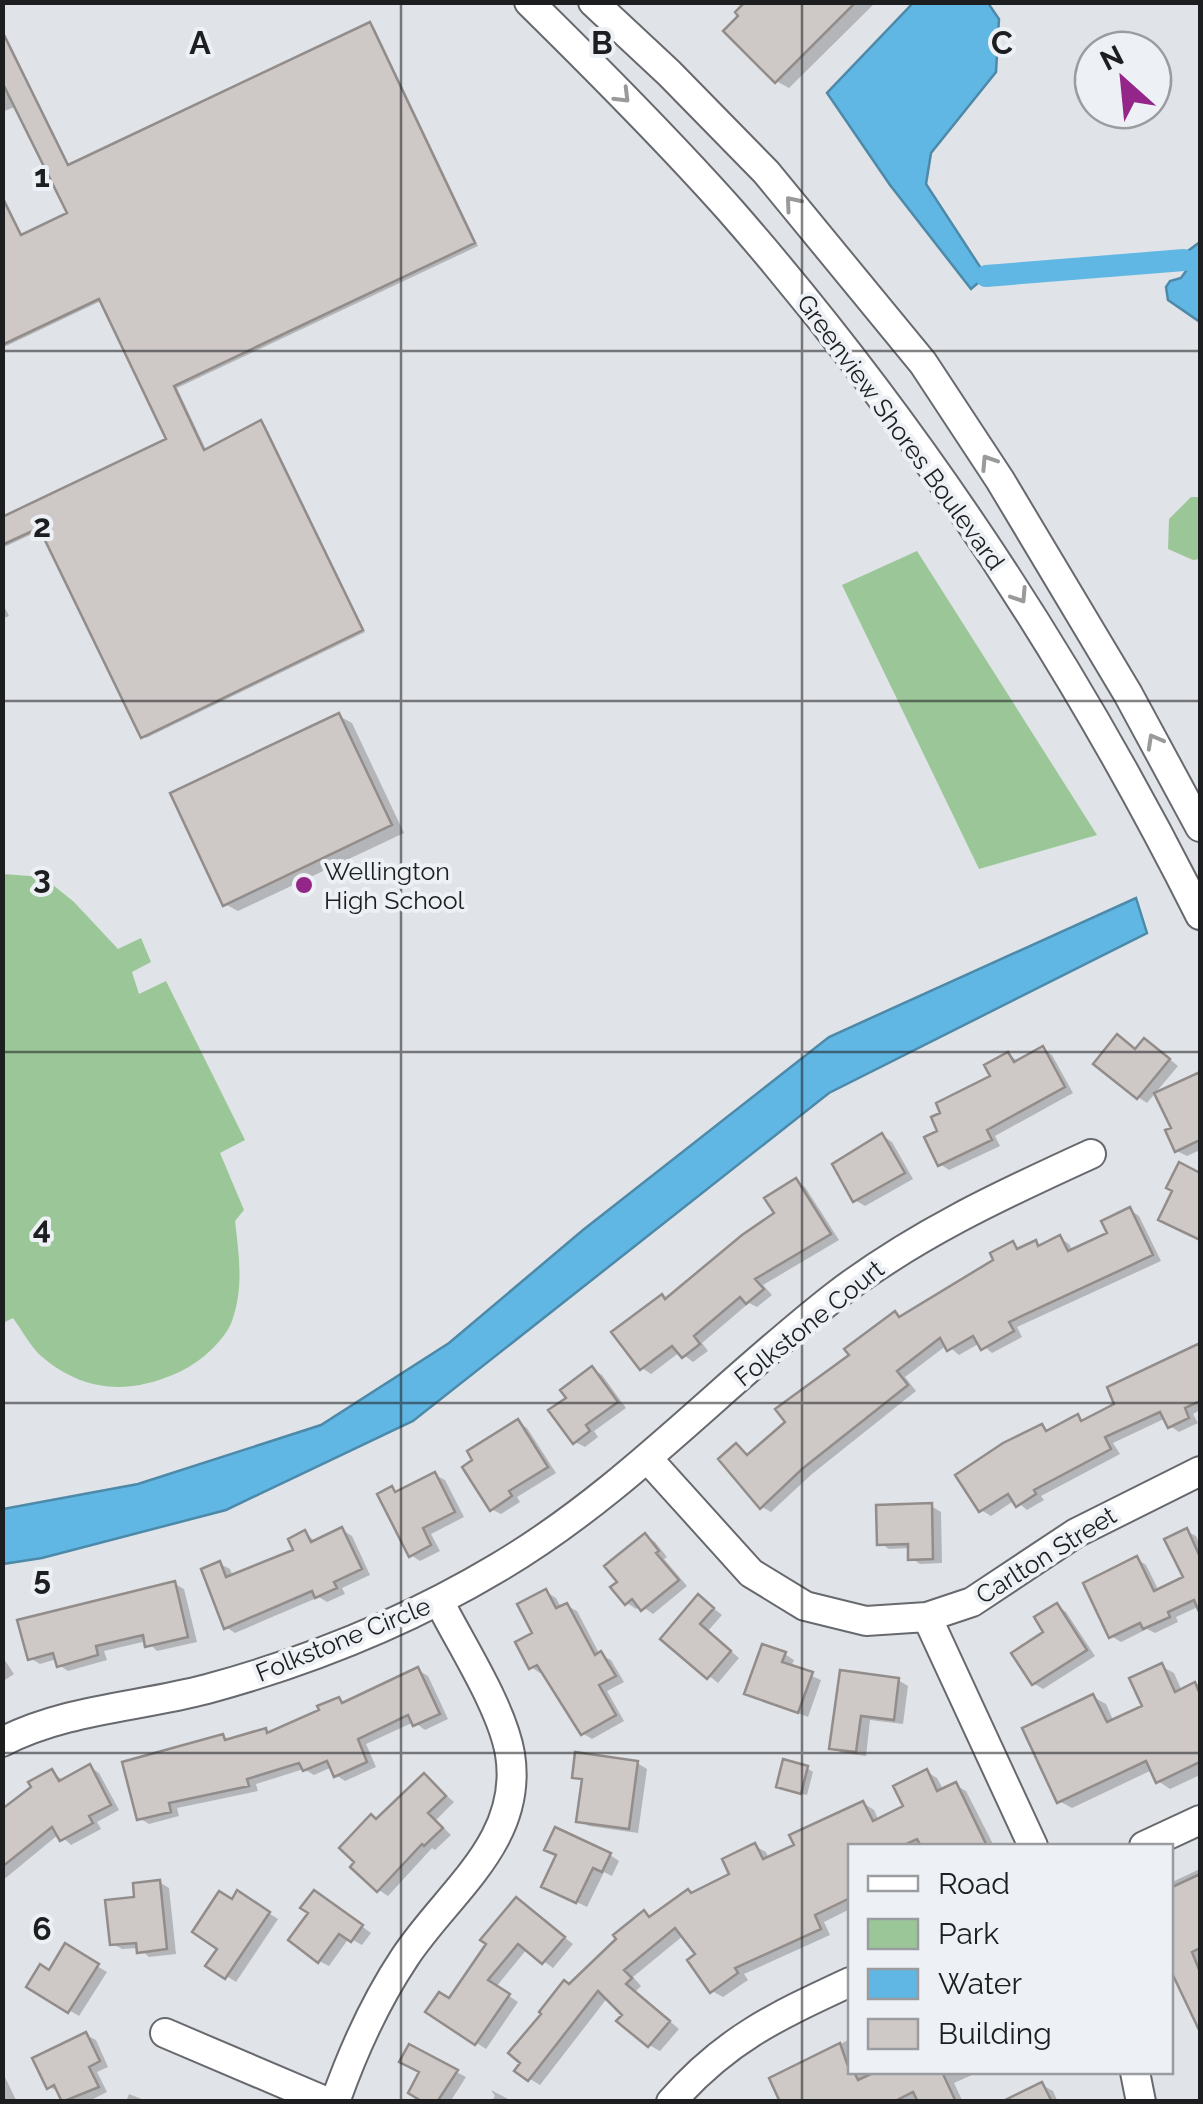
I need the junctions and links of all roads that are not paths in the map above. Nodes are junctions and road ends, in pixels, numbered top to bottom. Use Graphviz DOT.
graph roads {
  1 [pos="529,2"];
  2 [pos="593,2"];
  3 [pos="1200,827"];
  4 [pos="1200,916"];
  5 [pos="1091,1154"];
  6 [pos="648,1458"];
  7 [pos="1200,1471"];
  8 [pos="439,1601"];
  9 [pos="927,1617"];
  10 [pos="2,1742"];
  11 [pos="1200,1820"];
  12 [pos="1032,1844"];
  13 [pos="1148,1844"];
  14 [pos="848,1983"];
  15 [pos="165,2033"];
  16 [pos="1136,2074"];
  17 [pos="327,2102"];
  18 [pos="335,2102"];
  19 [pos="671,2102"];
  20 [pos="1141,2102"];
  1 -- 4 [label="street, Greenview Shores Boulevard, one-way"];
  3 -- 2 [label="street, Greenview Shores Boulevard, one-way"];
  5 -- 6 [label="street, Folkstone Court"];
  6 -- 8 [label="street, Folkstone Circle"];
  6 -- 9 [label="street, Carlton Street"];
  7 -- 9 [label="street, Carlton Street"];
  8 -- 10 [label="street, Folkstone Circle"];
  8 -- 18 [label="street"];
  9 -- 12 [label="street"];
  11 -- 13 [label="street"];
  14 -- 19 [label="street"];
  15 -- 17 [label="street"];
  16 -- 20 [label="street"];
}
